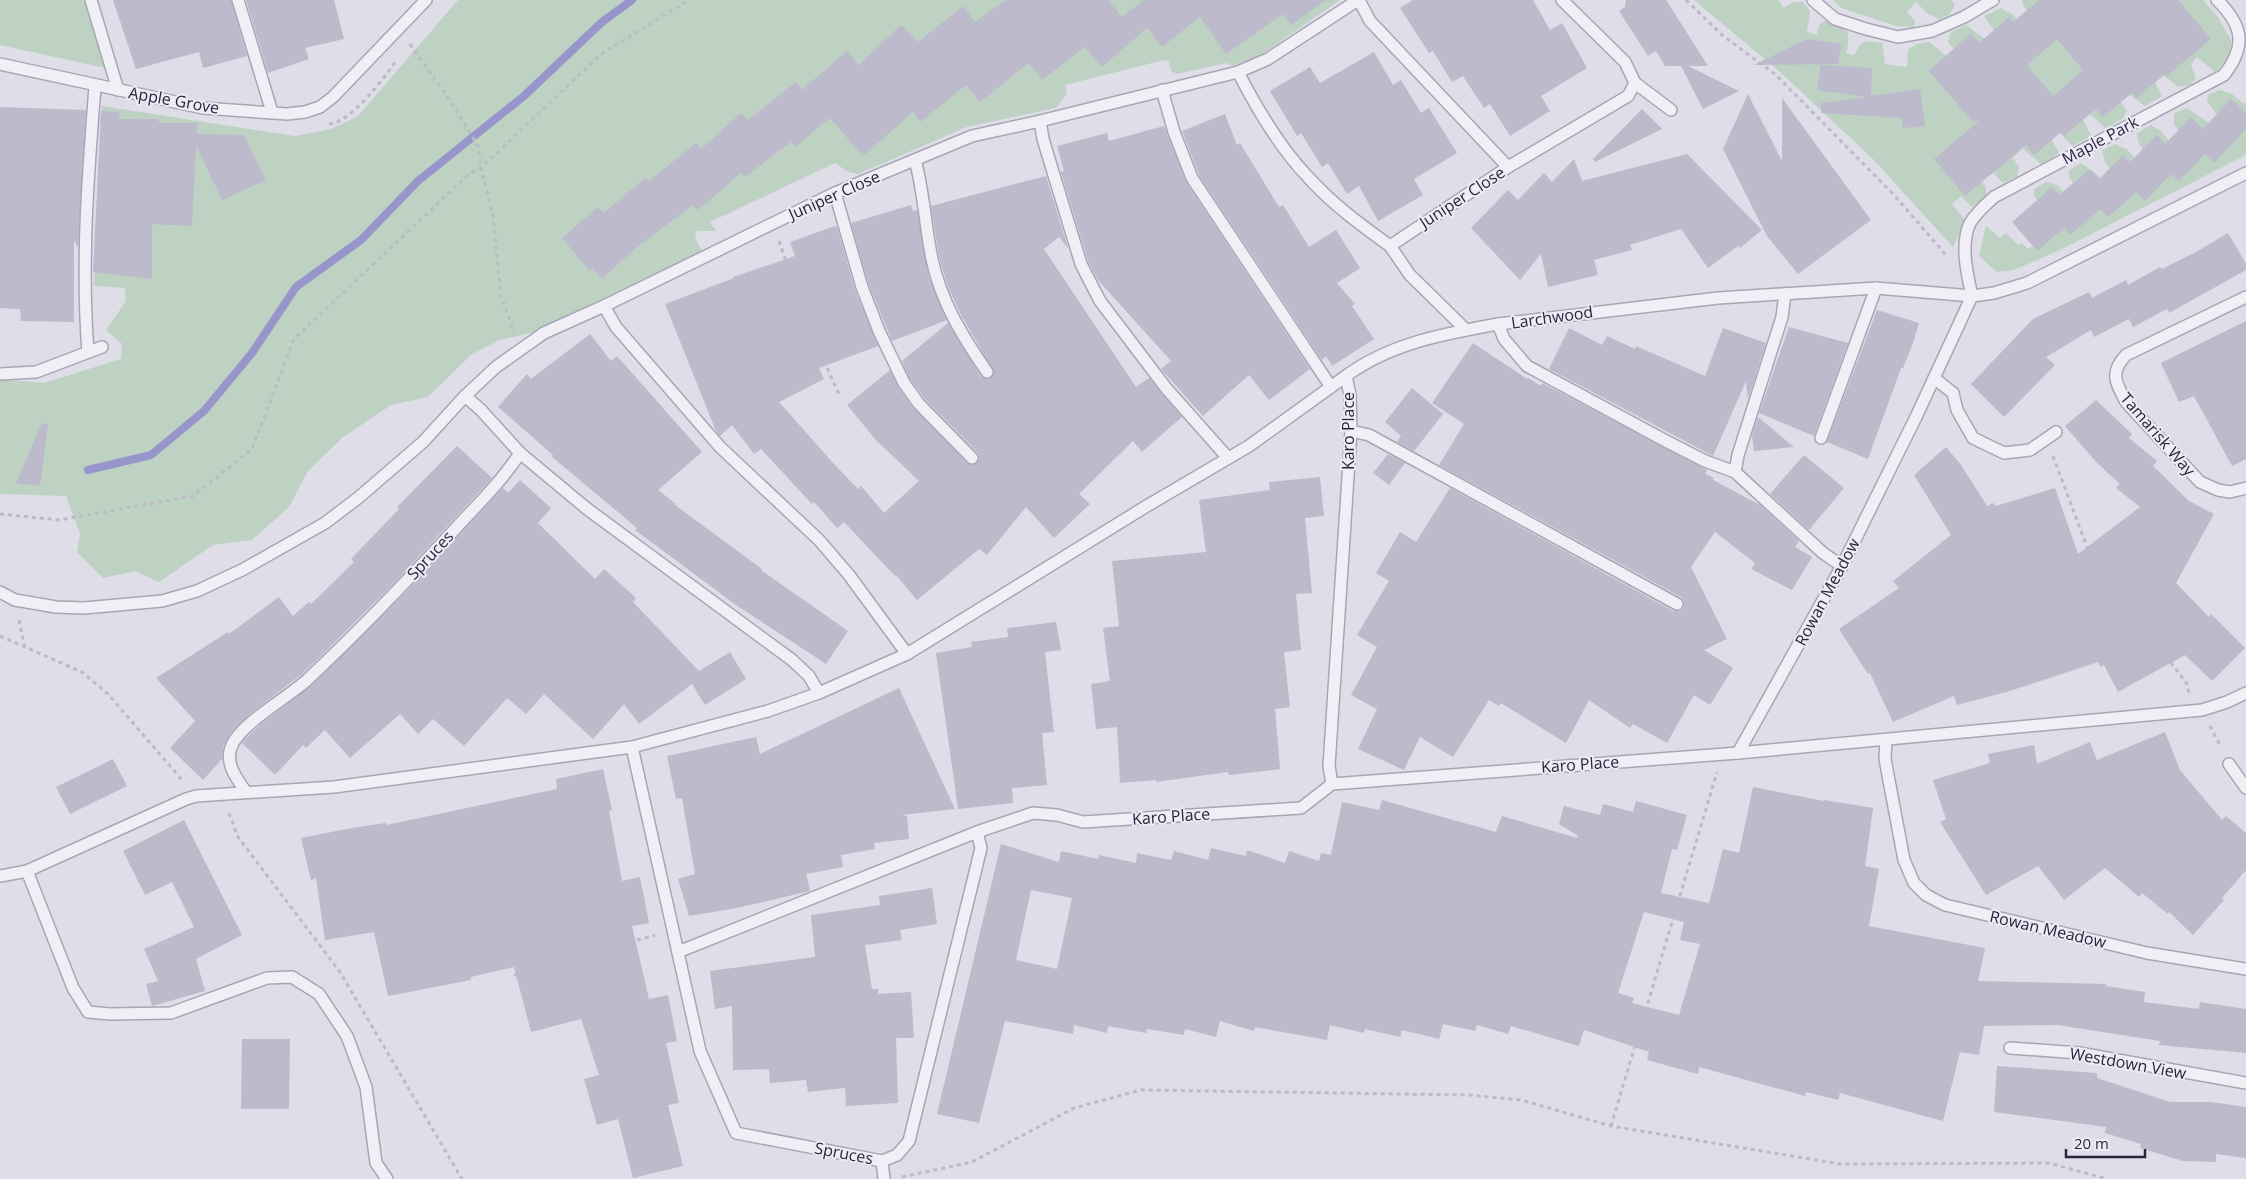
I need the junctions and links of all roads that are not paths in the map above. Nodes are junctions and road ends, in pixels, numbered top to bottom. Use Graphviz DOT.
graph roads {
  1 [pos="91,0"];
  2 [pos="238,0"];
  3 [pos="426,0"];
  4 [pos="1358,0"];
  5 [pos="1562,0"];
  6 [pos="1813,0"];
  7 [pos="1993,0"];
  8 [pos="2217,0"];
  9 [pos="2245,47"];
  10 [pos="0,64"];
  11 [pos="1238,72"];
  12 [pos="1635,83"];
  13 [pos="96,86"];
  14 [pos="118,90"];
  15 [pos="1162,90"];
  16 [pos="1671,110"];
  17 [pos="272,112"];
  18 [pos="1040,121"];
  19 [pos="915,160"];
  20 [pos="1508,167"];
  21 [pos="2246,173"];
  22 [pos="835,192"];
  23 [pos="1390,246"];
  24 [pos="1876,288"];
  25 [pos="1786,294"];
  26 [pos="1972,296"];
  27 [pos="2246,297"];
  28 [pos="604,306"];
  29 [pos="1498,324"];
  30 [pos="1466,330"];
  31 [pos="102,348"];
  32 [pos="88,352"];
  33 [pos="987,372"];
  34 [pos="0,374"];
  35 [pos="1346,376"];
  36 [pos="1934,378"];
  37 [pos="1331,387"];
  38 [pos="465,396"];
  39 [pos="1350,431"];
  40 [pos="2056,432"];
  41 [pos="1821,438"];
  42 [pos="520,453"];
  43 [pos="972,458"];
  44 [pos="1228,458"];
  45 [pos="1735,472"];
  46 [pos="2246,488"];
  47 [pos="1842,566"];
  48 [pos="0,592"];
  49 [pos="1677,604"];
  50 [pos="907,654"];
  51 [pos="2246,692"];
  52 [pos="818,693"];
  53 [pos="1886,740"];
  54 [pos="632,747"];
  55 [pos="1738,753"];
  56 [pos="2229,764"];
  57 [pos="1332,784"];
  58 [pos="2246,788"];
  59 [pos="246,792"];
  60 [pos="977,832"];
  61 [pos="27,871"];
  62 [pos="0,876"];
  63 [pos="678,952"];
  64 [pos="2246,969"];
  65 [pos="2010,1048"];
  66 [pos="2246,1084"];
  67 [pos="882,1160"];
  68 [pos="387,1179"];
  69 [pos="884,1179"];
  1 -- 14 [label="lane"];
  2 -- 17 [label="lane"];
  3 -- 17 [label="lane, Apple Grove"];
  4 -- 11 [label="lane, Juniper Close"];
  4 -- 20 [label="lane"];
  5 -- 12 [label="lane"];
  6 -- 7 [label="lane"];
  8 -- 9 [label="lane, Maple Park"];
  9 -- 26 [label="lane, Maple Park"];
  10 -- 13 [label="lane, Apple Grove"];
  11 -- 15 [label="lane, Juniper Close"];
  11 -- 23 [label="lane"];
  12 -- 16 [label="lane"];
  12 -- 20 [label="lane, Juniper Close"];
  13 -- 14 [label="lane, Apple Grove"];
  13 -- 32 [label="lane"];
  14 -- 17 [label="lane, Apple Grove"];
  15 -- 18 [label="lane, Juniper Close"];
  15 -- 37 [label="lane"];
  18 -- 19 [label="lane, Juniper Close"];
  18 -- 44 [label="lane"];
  19 -- 22 [label="lane, Juniper Close"];
  19 -- 33 [label="lane"];
  20 -- 23 [label="lane, Juniper Close"];
  21 -- 26 [label="lane, Larchwood"];
  22 -- 28 [label="lane, Juniper Close"];
  22 -- 43 [label="lane"];
  23 -- 30 [label="lane"];
  24 -- 25 [label="lane, Larchwood"];
  24 -- 26 [label="lane, Larchwood"];
  24 -- 41 [label="lane"];
  25 -- 29 [label="lane, Larchwood"];
  25 -- 45 [label="lane"];
  26 -- 36 [label="lane, Rowan Meadow"];
  27 -- 46 [label="lane, Tamarisk Way"];
  28 -- 38 [label="lane, Juniper Close"];
  28 -- 50 [label="lane"];
  29 -- 30 [label="lane"];
  29 -- 45 [label="lane, Larchwood"];
  30 -- 35 [label="lane"];
  31 -- 32 [label="lane"];
  32 -- 34 [label="lane"];
  35 -- 37 [label="lane, Karo Place"];
  35 -- 39 [label="lane, Karo Place"];
  36 -- 40 [label="lane"];
  36 -- 47 [label="lane, Rowan Meadow"];
  37 -- 44 [label="lane, Karo Place"];
  38 -- 42 [label="lane"];
  38 -- 48 [label="lane, Juniper Close"];
  39 -- 49 [label="lane"];
  39 -- 57 [label="lane, Karo Place"];
  42 -- 52 [label="lane"];
  42 -- 59 [label="lane, Spruces"];
  44 -- 50 [label="lane, Karo Place"];
  45 -- 47 [label="lane, Larchwood"];
  47 -- 55 [label="lane, Rowan Meadow"];
  50 -- 52 [label="lane, Karo Place"];
  51 -- 53 [label="lane"];
  52 -- 54 [label="lane"];
  53 -- 55 [label="lane"];
  53 -- 64 [label="lane, Rowan Meadow"];
  54 -- 59 [label="lane"];
  54 -- 63 [label="lane, Spruces"];
  55 -- 57 [label="lane, Karo Place"];
  56 -- 58 [label="lane"];
  57 -- 60 [label="lane, Karo Place"];
  59 -- 61 [label="lane"];
  60 -- 63 [label="lane"];
  60 -- 67 [label="lane, Spruces"];
  61 -- 62 [label="lane"];
  61 -- 68 [label="lane"];
  63 -- 67 [label="lane, Spruces"];
  65 -- 66 [label="lane, Westdown View"];
  67 -- 69 [label="lane"];
}
